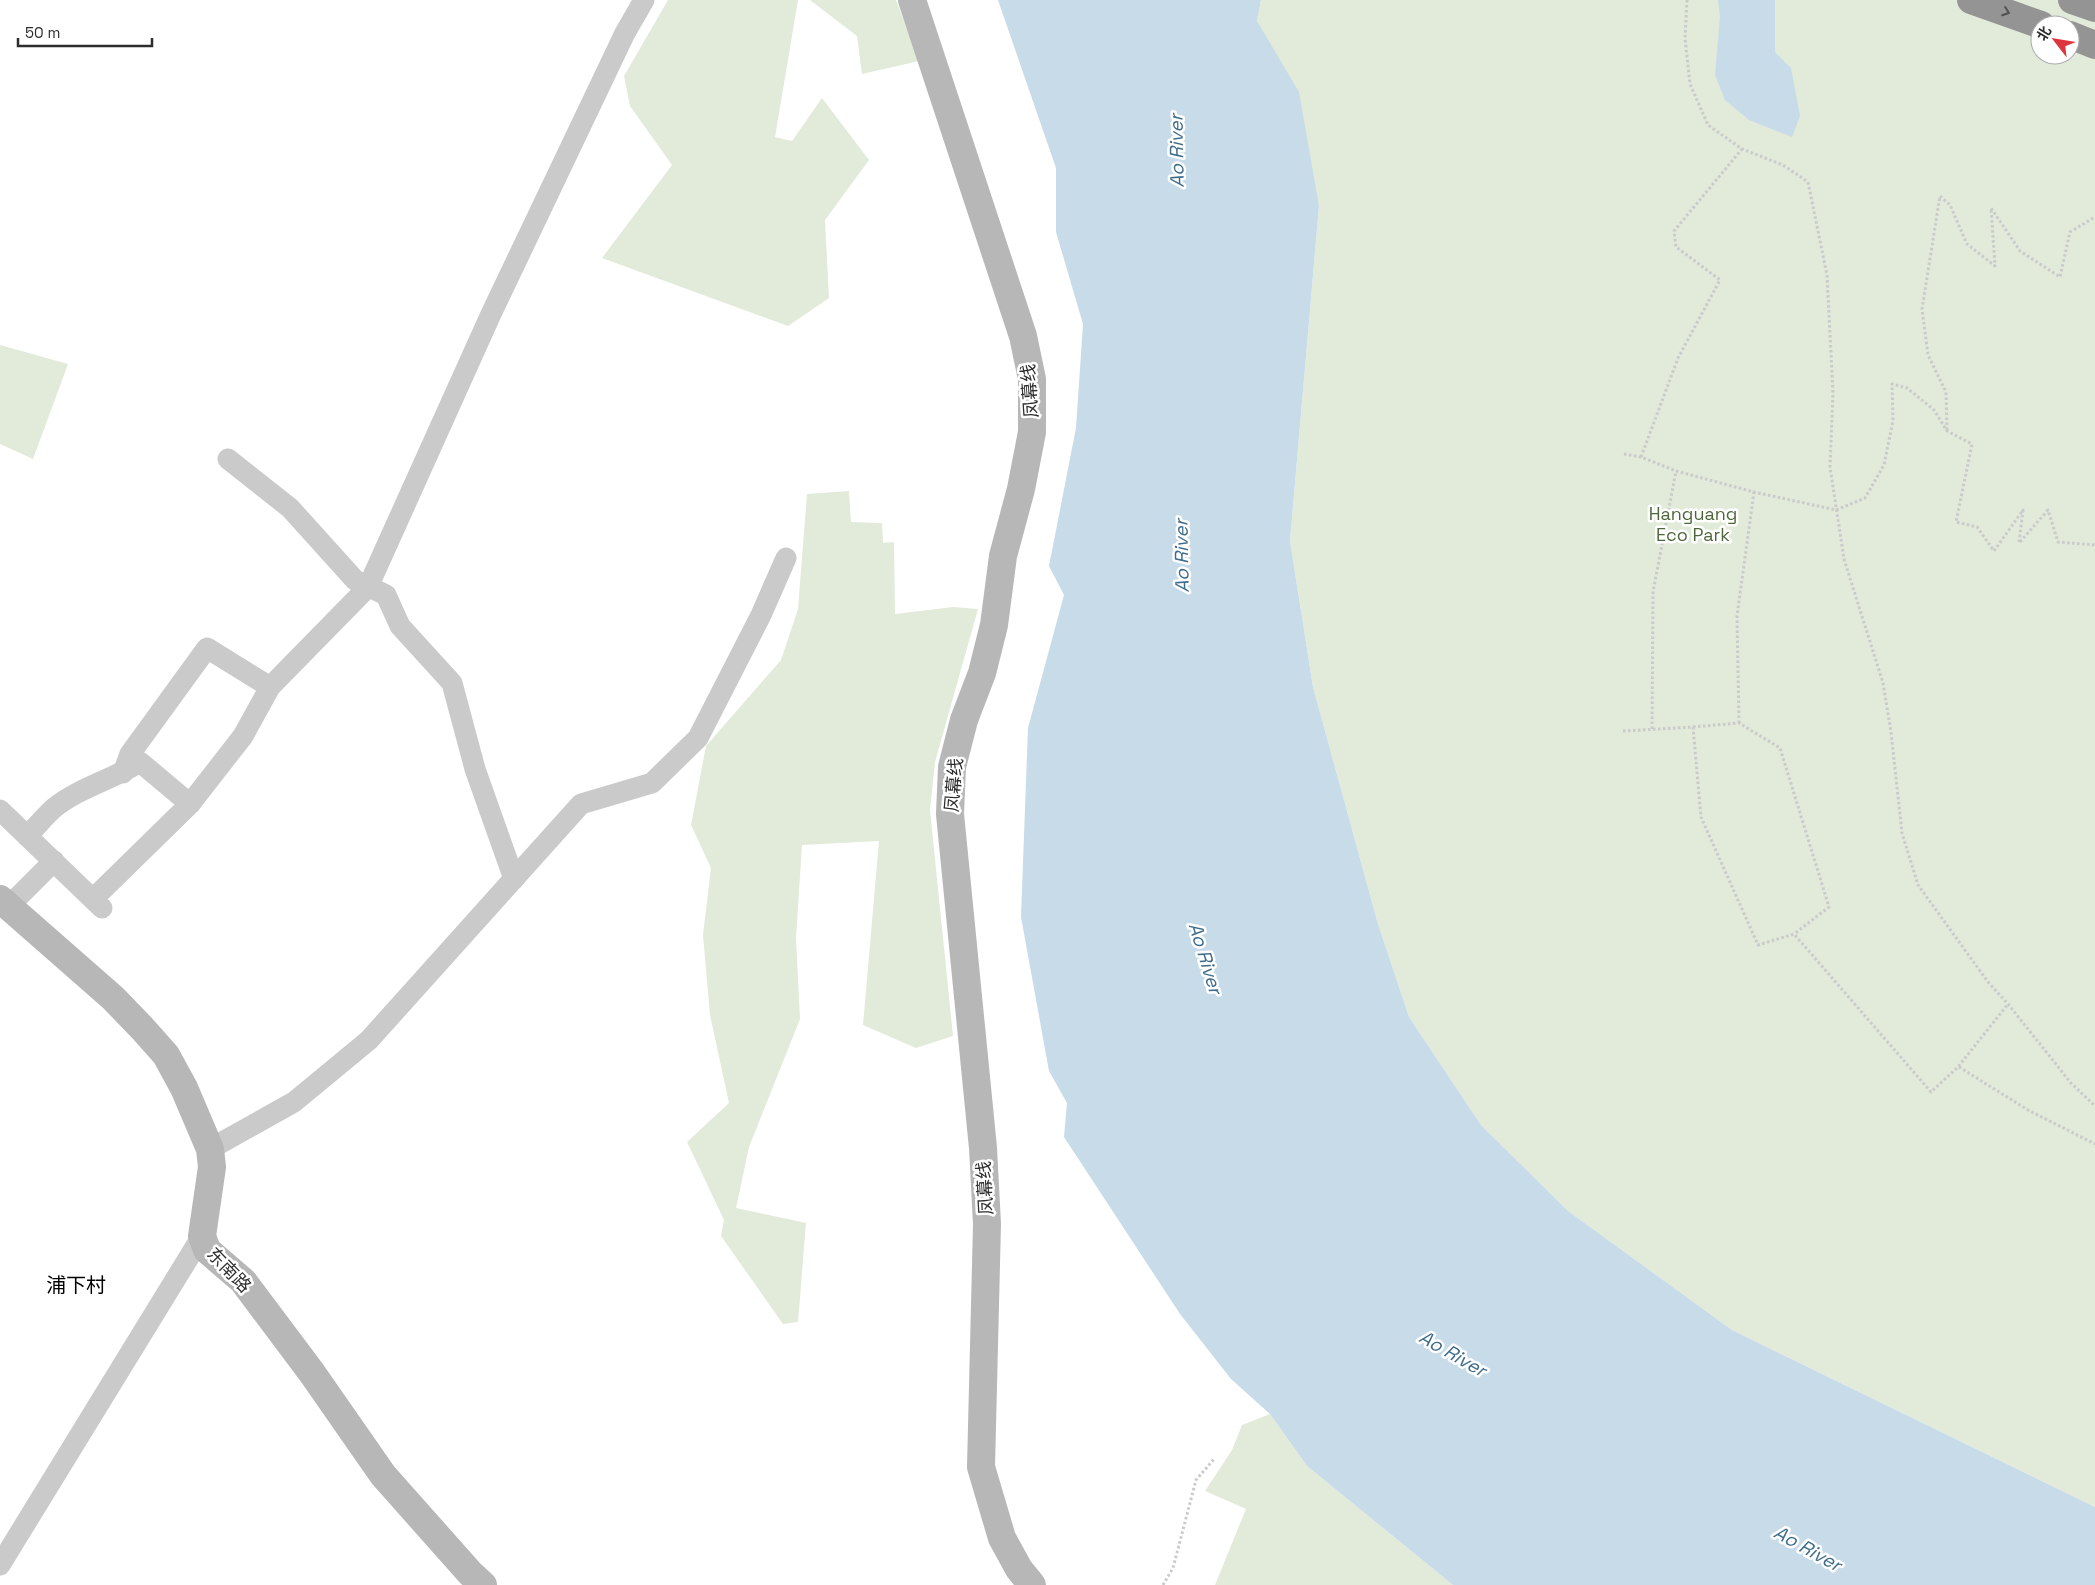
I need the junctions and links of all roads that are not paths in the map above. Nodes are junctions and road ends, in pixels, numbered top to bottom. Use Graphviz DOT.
graph roads {
  1 [pos="644,0"];
  2 [pos="912,0"];
  3 [pos="1971,0"];
  4 [pos="2072,0"];
  5 [pos="2095,8"];
  6 [pos="2030,21"];
  7 [pos="2080,40"];
  8 [pos="2095,45"];
  9 [pos="228,459"];
  10 [pos="786,558"];
  11 [pos="368,587"];
  12 [pos="270,687"];
  13 [pos="124,773"];
  14 [pos="190,804"];
  15 [pos="0,810"];
  16 [pos="27,836"];
  17 [pos="54,861"];
  18 [pos="514,879"];
  19 [pos="5,903"];
  20 [pos="210,1149"];
  21 [pos="202,1236"];
  22 [pos="0,1565"];
  23 [pos="483,1585"];
  24 [pos="1032,1585"];
  1 -- 11 [label="street"];
  2 -- 24 [label="main road, 凤幕线"];
  3 -- 6 [label="highway, one-way"];
  4 -- 5 [label="highway"];
  7 -- 8 [label="highway"];
  9 -- 11 [label="street"];
  10 -- 18 [label="street"];
  11 -- 12 [label="street"];
  11 -- 18 [label="street"];
  12 -- 13 [label="street"];
  12 -- 14 [label="street"];
  13 -- 14 [label="street"];
  13 -- 16 [label="street"];
  14 -- 17 [label="street"];
  15 -- 16 [label="street"];
  16 -- 17 [label="street"];
  17 -- 19 [label="street"];
  18 -- 20 [label="street"];
  19 -- 20 [label="main road, 东南路"];
  20 -- 21 [label="main road, 东南路"];
  21 -- 22 [label="street"];
  21 -- 23 [label="main road, 东南路"];
}
